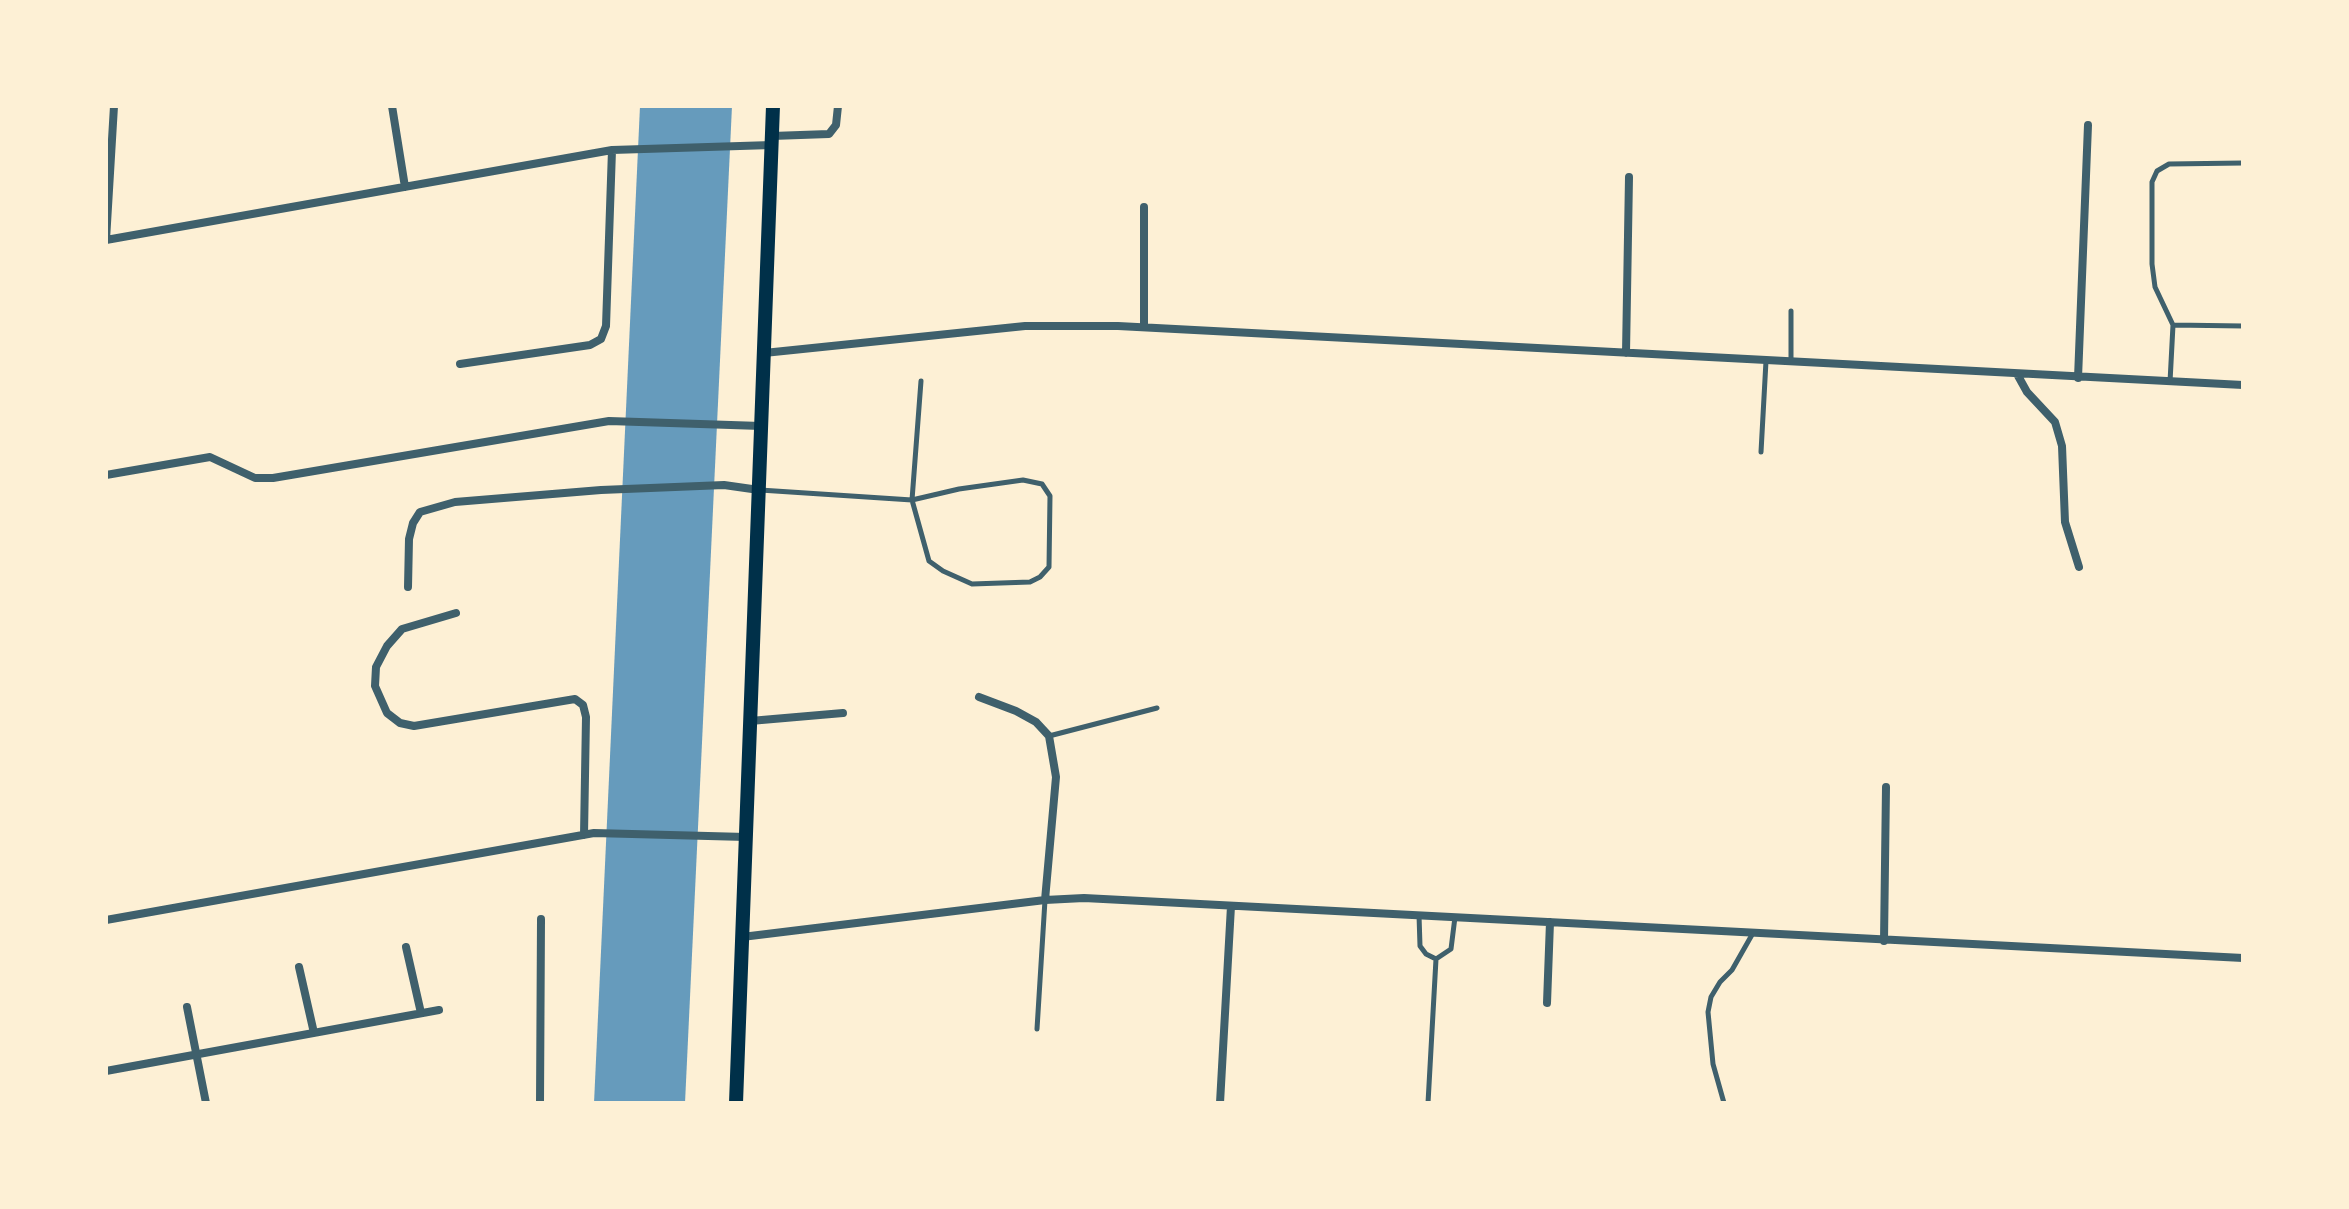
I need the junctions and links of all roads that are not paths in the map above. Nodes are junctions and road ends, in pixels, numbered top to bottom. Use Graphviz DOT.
graph roads {
  1 [pos="114,106"];
  2 [pos="392,106"];
  3 [pos="773,106"];
  4 [pos="838,106"];
  5 [pos="2088,125"];
  6 [pos="772,140"];
  7 [pos="612,150"];
  8 [pos="2243,163"];
  9 [pos="1629,177"];
  10 [pos="405,187"];
  11 [pos="1144,207"];
  12 [pos="106,240"];
  13 [pos="1791,311"];
  14 [pos="2173,325"];
  15 [pos="2243,326"];
  16 [pos="1144,327"];
  17 [pos="764,353"];
  18 [pos="1626,353"];
  19 [pos="1766,361"];
  20 [pos="1791,362"];
  21 [pos="460,364"];
  22 [pos="2017,374"];
  23 [pos="2078,378"];
  24 [pos="921,381"];
  25 [pos="2170,382"];
  26 [pos="2243,385"];
  27 [pos="761,426"];
  28 [pos="1761,452"];
  29 [pos="106,475"];
  30 [pos="759,490"];
  31 [pos="912,500"];
  32 [pos="2079,567"];
  33 [pos="408,587"];
  34 [pos="456,613"];
  35 [pos="979,697"];
  36 [pos="1157,708"];
  37 [pos="843,713"];
  38 [pos="750,721"];
  39 [pos="1049,736"];
  40 [pos="1886,787"];
  41 [pos="589,834"];
  42 [pos="746,837"];
  43 [pos="1045,900"];
  44 [pos="1231,906"];
  45 [pos="1419,915"];
  46 [pos="1455,917"];
  47 [pos="541,919"];
  48 [pos="106,920"];
  49 [pos="1550,922"];
  50 [pos="1753,933"];
  51 [pos="742,937"];
  52 [pos="1884,941"];
  53 [pos="406,947"];
  54 [pos="2243,958"];
  55 [pos="1436,959"];
  56 [pos="299,967"];
  57 [pos="1547,1003"];
  58 [pos="187,1007"];
  59 [pos="439,1010"];
  60 [pos="421,1013"];
  61 [pos="1037,1029"];
  62 [pos="314,1033"];
  63 [pos="196,1055"];
  64 [pos="106,1071"];
  65 [pos="206,1103"];
  66 [pos="540,1103"];
  67 [pos="736,1103"];
  68 [pos="1220,1103"];
  69 [pos="1428,1103"];
  70 [pos="1724,1103"];
  1 -- 12 [label="street"];
  2 -- 10 [label="street"];
  3 -- 6 [label="main road"];
  4 -- 6 [label="street"];
  5 -- 23 [label="street"];
  6 -- 7 [label="street"];
  6 -- 17 [label="main road"];
  7 -- 10 [label="street"];
  7 -- 21 [label="street"];
  8 -- 14 [label="lane"];
  9 -- 18 [label="street"];
  10 -- 12 [label="street"];
  11 -- 16 [label="street"];
  13 -- 20 [label="lane"];
  14 -- 15 [label="lane"];
  14 -- 25 [label="lane"];
  16 -- 17 [label="street"];
  16 -- 18 [label="street"];
  17 -- 27 [label="main road"];
  18 -- 19 [label="street"];
  19 -- 20 [label="street"];
  19 -- 28 [label="lane"];
  20 -- 22 [label="street"];
  22 -- 23 [label="street"];
  22 -- 32 [label="street"];
  23 -- 25 [label="street"];
  24 -- 31 [label="lane"];
  25 -- 26 [label="street"];
  27 -- 29 [label="street"];
  27 -- 30 [label="main road"];
  30 -- 31 [label="lane"];
  30 -- 33 [label="street"];
  30 -- 38 [label="main road"];
  31 -- 31 [label="lane"];
  34 -- 41 [label="street"];
  35 -- 39 [label="street"];
  36 -- 39 [label="lane"];
  37 -- 38 [label="street"];
  38 -- 42 [label="main road"];
  39 -- 43 [label="street"];
  40 -- 52 [label="street"];
  41 -- 42 [label="street"];
  41 -- 48 [label="street"];
  42 -- 51 [label="main road"];
  43 -- 44 [label="street"];
  43 -- 51 [label="street"];
  43 -- 61 [label="lane"];
  44 -- 45 [label="street"];
  44 -- 68 [label="street"];
  45 -- 46 [label="street"];
  45 -- 55 [label="lane"];
  46 -- 49 [label="street"];
  46 -- 55 [label="lane"];
  47 -- 66 [label="street"];
  49 -- 50 [label="street"];
  49 -- 57 [label="street"];
  50 -- 52 [label="street"];
  50 -- 70 [label="lane"];
  51 -- 67 [label="main road"];
  52 -- 54 [label="street"];
  53 -- 60 [label="street"];
  55 -- 69 [label="lane"];
  56 -- 62 [label="street"];
  58 -- 63 [label="street"];
  59 -- 60 [label="street"];
  60 -- 62 [label="street"];
  62 -- 63 [label="street"];
  63 -- 64 [label="street"];
  63 -- 65 [label="street"];
}
